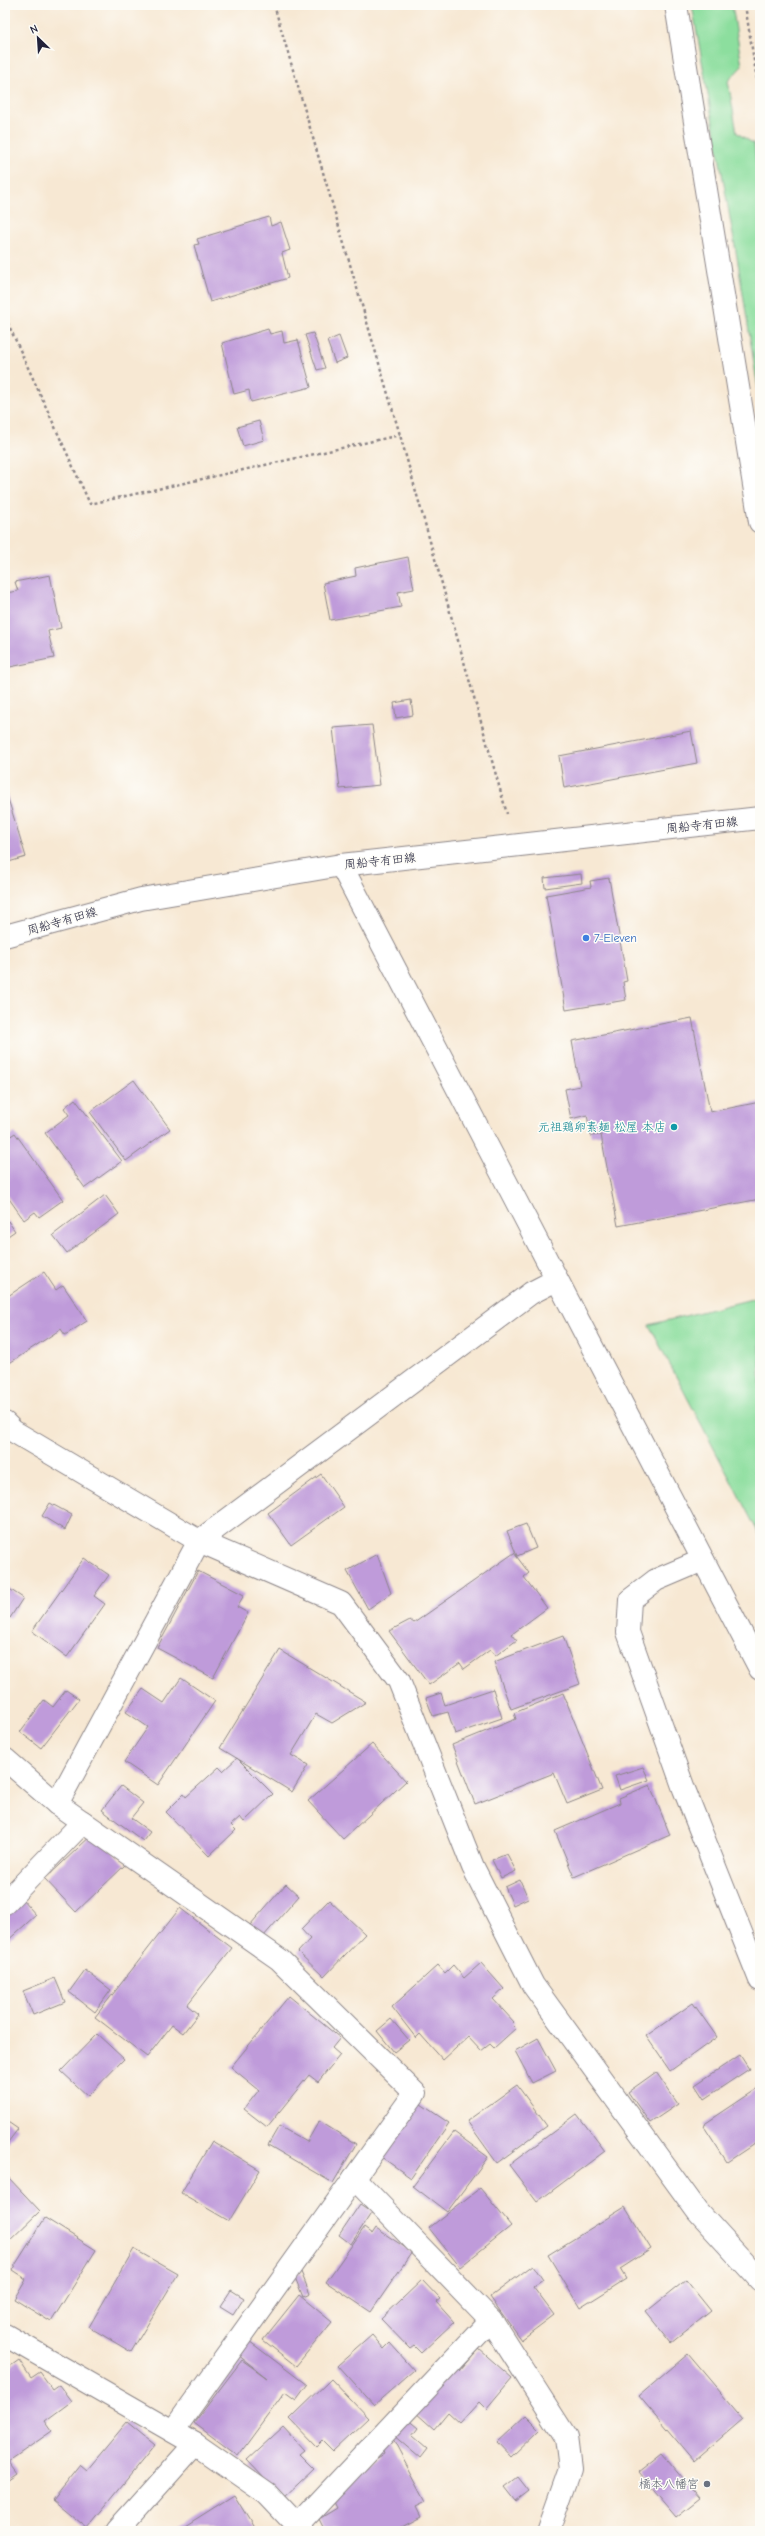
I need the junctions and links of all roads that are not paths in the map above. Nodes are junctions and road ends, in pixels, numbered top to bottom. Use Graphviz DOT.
graph roads {
  1 [pos="676,5"];
  2 [pos="760,522"];
  3 [pos="760,818"];
  4 [pos="341,865"];
  5 [pos="5,936"];
  6 [pos="556,1280"];
  7 [pos="5,1423"];
  8 [pos="198,1541"];
  9 [pos="703,1560"];
  10 [pos="760,1669"];
  11 [pos="5,1759"];
  12 [pos="58,1804"];
  13 [pos="83,1822"];
  14 [pos="5,1903"];
  15 [pos="760,1980"];
  16 [pos="354,2178"];
  17 [pos="760,2280"];
  18 [pos="491,2320"];
  19 [pos="5,2335"];
  20 [pos="173,2432"];
  21 [pos="195,2444"];
  22 [pos="300,2528"];
  23 [pos="117,2531"];
  24 [pos="548,2531"];
  1 -- 2 [label="street"];
  3 -- 4 [label="street, 周船寺有田線"];
  4 -- 5 [label="street, 周船寺有田線"];
  4 -- 6 [label="street"];
  6 -- 8 [label="street"];
  6 -- 9 [label="street"];
  7 -- 8 [label="street"];
  8 -- 12 [label="street"];
  8 -- 17 [label="street"];
  9 -- 10 [label="street"];
  9 -- 15 [label="street"];
  11 -- 12 [label="street"];
  12 -- 13 [label="street"];
  13 -- 14 [label="street"];
  13 -- 16 [label="street"];
  16 -- 18 [label="street"];
  16 -- 20 [label="street"];
  18 -- 22 [label="street"];
  18 -- 24 [label="street"];
  19 -- 20 [label="street"];
  20 -- 21 [label="street"];
  21 -- 22 [label="street"];
  21 -- 23 [label="street"];
}
